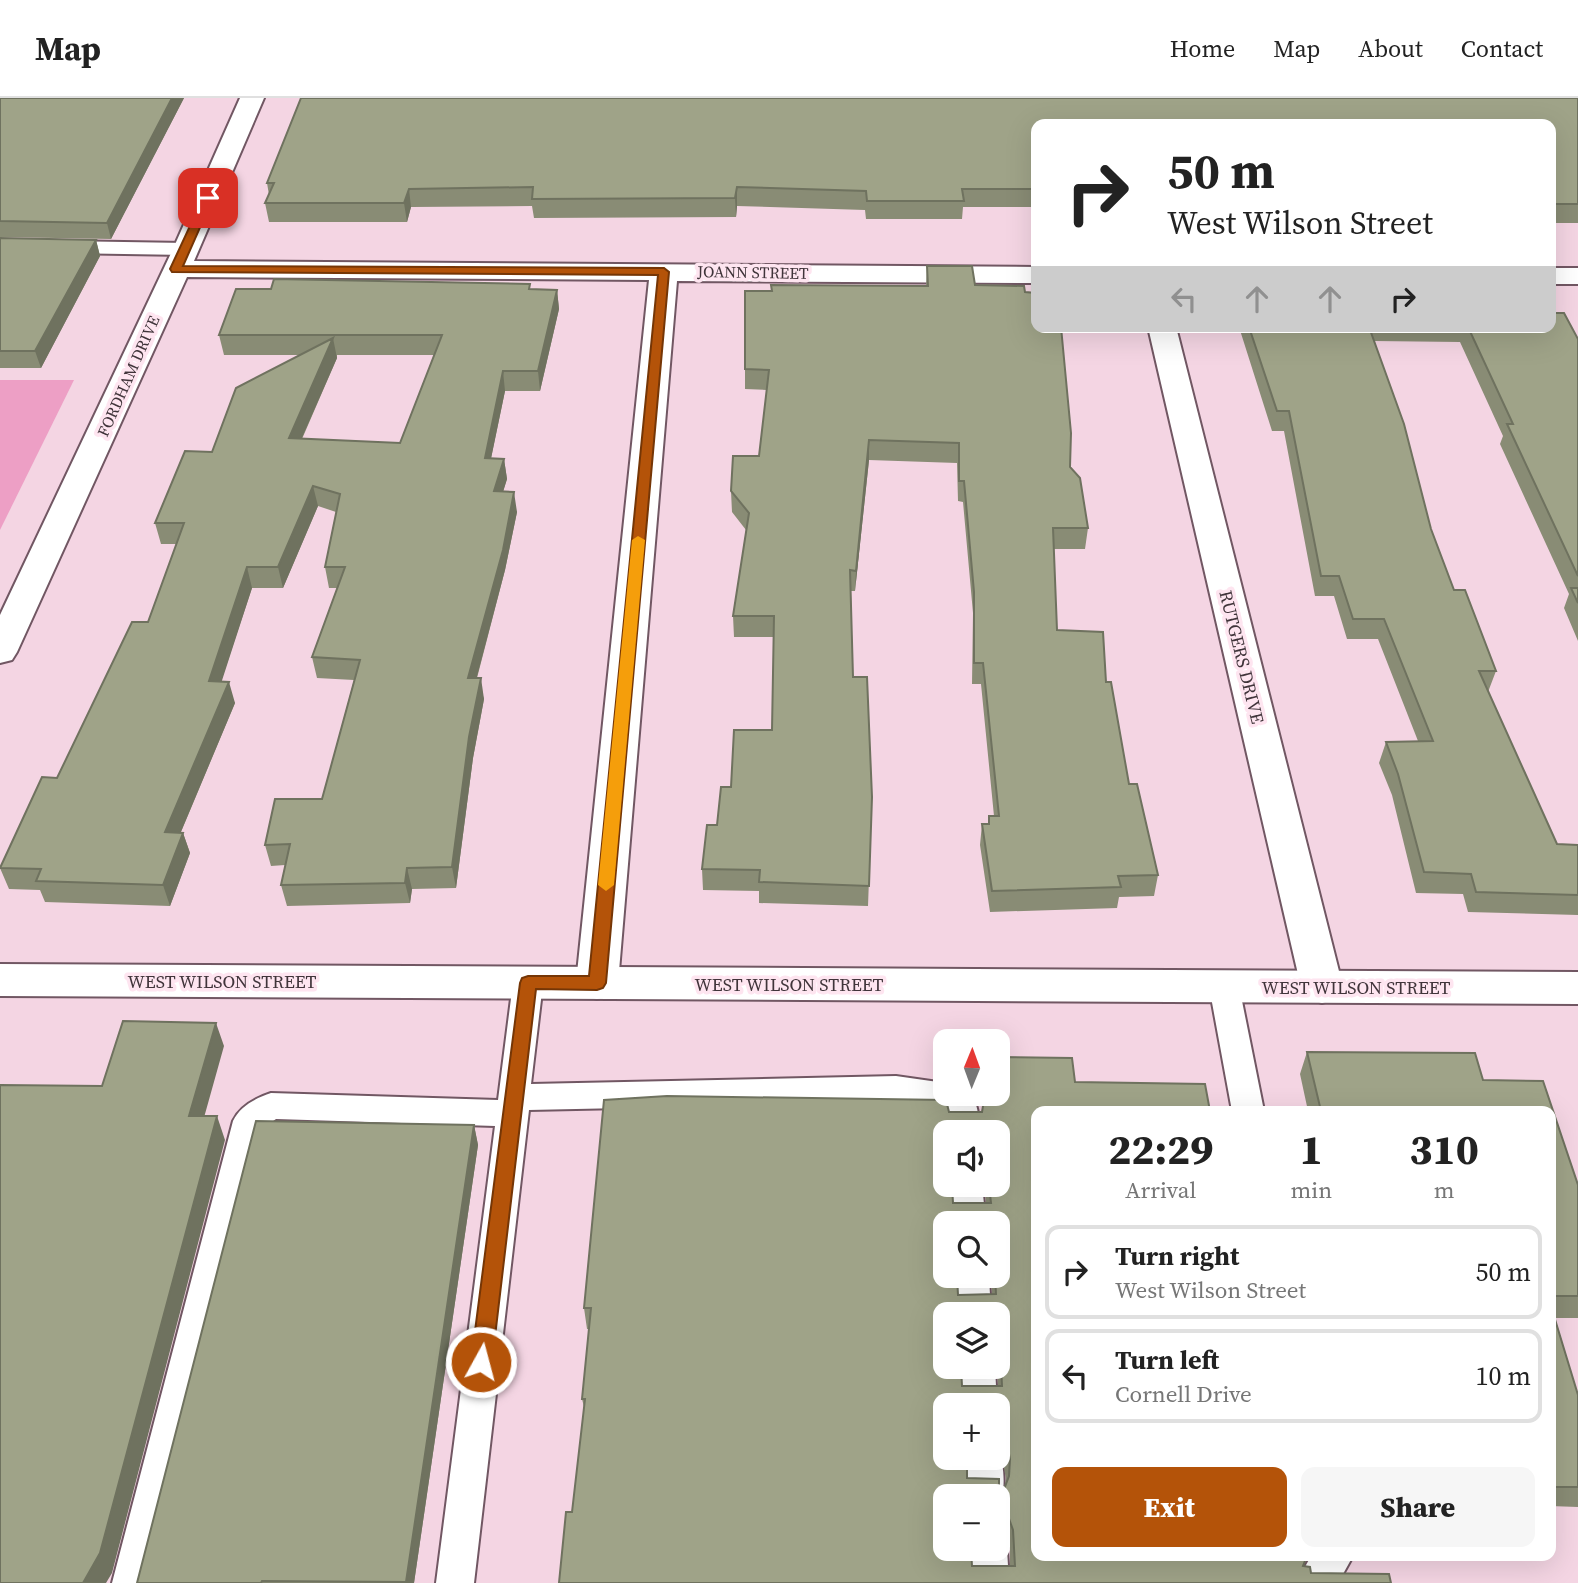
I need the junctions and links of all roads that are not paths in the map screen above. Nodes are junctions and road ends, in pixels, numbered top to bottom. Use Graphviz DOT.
graph roads {
  1 [pos="252,98"];
  2 [pos="0,246"];
  3 [pos="181,259"];
  4 [pos="664,272"];
  5 [pos="1031,275"];
  6 [pos="1556,276"];
  7 [pos="1578,276"];
  8 [pos="1163,333"];
  9 [pos="0,652"];
  10 [pos="0,980"];
  11 [pos="528,983"];
  12 [pos="597,983"];
  13 [pos="1224,986"];
  14 [pos="1322,986"];
  15 [pos="1578,988"];
  16 [pos="513,1105"];
  17 [pos="1247,1106"];
  18 [pos="962,1120"];
  19 [pos="989,1561"];
  20 [pos="1330,1561"];
  21 [pos="131,1583"];
  22 [pos="455,1583"];
  23 [pos="990,1583"];
  24 [pos="1315,1583"];
  1 -- 3 [label="street, FORDHAM DRIVE"];
  2 -- 3 [label="lane"];
  3 -- 4 [label="street, JOANN STREET"];
  3 -- 9 [label="street, FORDHAM DRIVE"];
  4 -- 5 [label="street, JOANN STREET"];
  4 -- 12 [label="street"];
  6 -- 7 [label="street"];
  8 -- 14 [label="street, RUTGERS DRIVE"];
  10 -- 11 [label="street, WEST WILSON STREET"];
  11 -- 12 [label="street, WEST WILSON STREET"];
  11 -- 16 [label="lane"];
  12 -- 13 [label="street, WEST WILSON STREET"];
  13 -- 14 [label="street, WEST WILSON STREET"];
  13 -- 17 [label="lane"];
  14 -- 15 [label="street, WEST WILSON STREET"];
  16 -- 18 [label="lane"];
  16 -- 21 [label="lane"];
  16 -- 22 [label="lane"];
  19 -- 23 [label="lane"];
  20 -- 24 [label="lane"];
}
